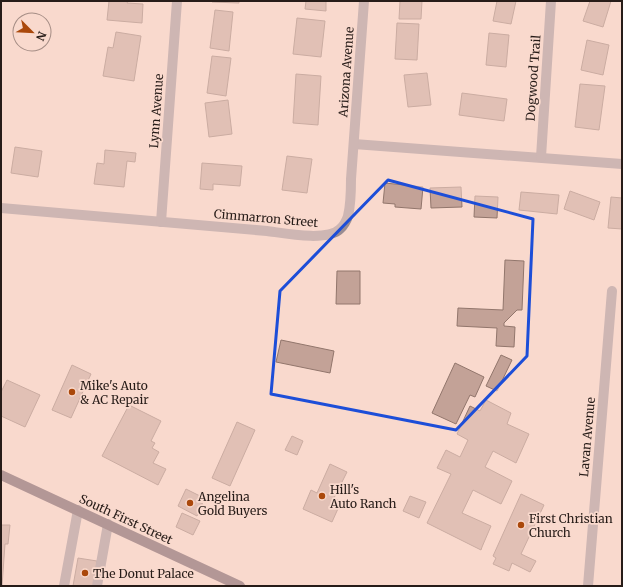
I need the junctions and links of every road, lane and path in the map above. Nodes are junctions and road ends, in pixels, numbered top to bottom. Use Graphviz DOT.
graph roads {
  1 [pos="177,1"];
  2 [pos="364,1"];
  3 [pos="551,1"];
  4 [pos="354,144"];
  5 [pos="541,158"];
  6 [pos="622,164"];
  7 [pos="1,208"];
  8 [pos="161,222"];
  9 [pos="612,291"];
  10 [pos="1,475"];
  11 [pos="78,510"];
  12 [pos="108,524"];
  13 [pos="64,586"];
  14 [pos="97,586"];
  15 [pos="240,586"];
  16 [pos="588,586"];
  1 -- 8 [label="street, Lynn Avenue"];
  2 -- 4 [label="street, Arizona Avenue"];
  3 -- 5 [label="street, Dogwood Trail"];
  4 -- 5 [label="street"];
  4 -- 8 [label="street, Cimmarron Street"];
  5 -- 6 [label="street"];
  7 -- 8 [label="street, Cimmarron Street"];
  9 -- 16 [label="street, Lavan Avenue"];
  10 -- 11 [label="main road, South First Street"];
  11 -- 12 [label="main road, South First Street"];
  11 -- 13 [label="street"];
  12 -- 14 [label="street"];
  12 -- 15 [label="main road, South First Street"];
}
